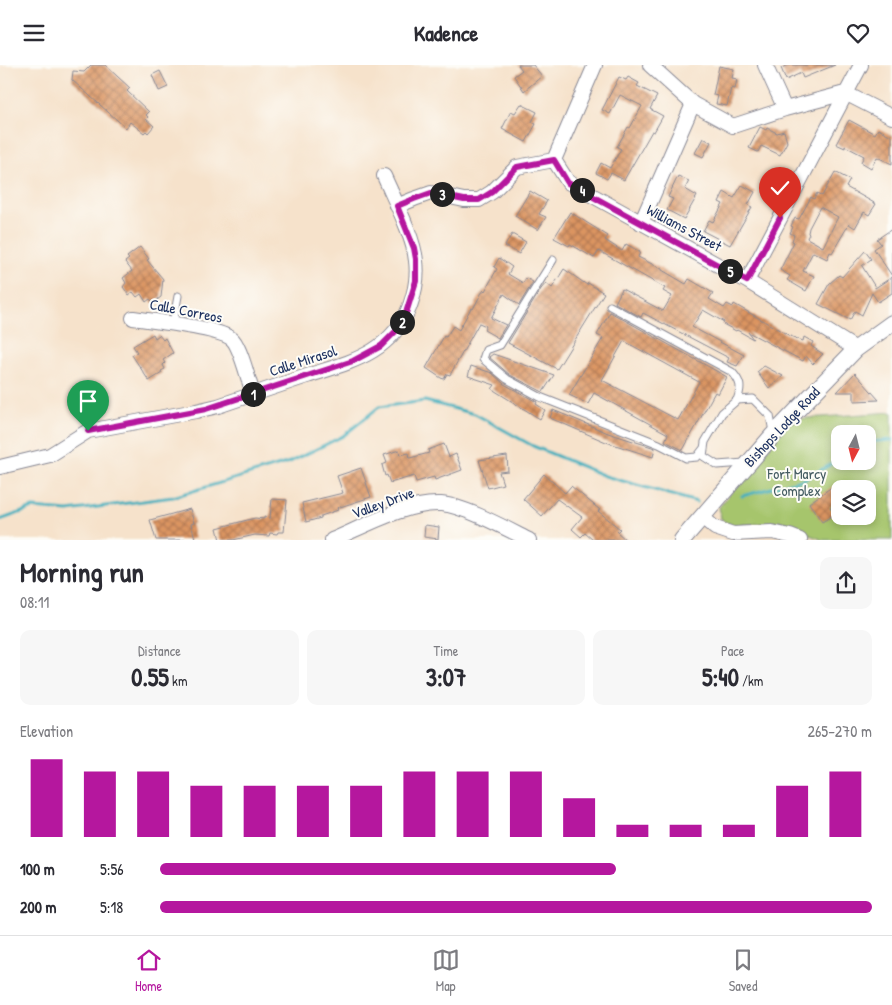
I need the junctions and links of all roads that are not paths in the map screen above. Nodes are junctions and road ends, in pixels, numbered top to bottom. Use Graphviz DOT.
graph roads {
  1 [pos="595,65"];
  2 [pos="650,65"];
  3 [pos="765,65"];
  4 [pos="861,65"];
  5 [pos="845,93"];
  6 [pos="693,104"];
  7 [pos="785,109"];
  8 [pos="892,117"];
  9 [pos="554,160"];
  10 [pos="384,176"];
  11 [pos="397,206"];
  12 [pos="640,223"];
  13 [pos="553,260"];
  14 [pos="747,281"];
  15 [pos="178,296"];
  16 [pos="610,306"];
  17 [pos="133,318"];
  18 [pos="892,323"];
  19 [pos="173,325"];
  20 [pos="856,349"];
  21 [pos="253,394"];
  22 [pos="737,399"];
  23 [pos="773,435"];
  24 [pos="704,448"];
  25 [pos="748,463"];
  26 [pos="0,467"];
  27 [pos="702,517"];
  28 [pos="332,540"];
  29 [pos="529,540"];
  30 [pos="682,540"];
  31 [pos="800,540"];
  1 -- 9 [label="street"];
  2 -- 6 [label="street"];
  3 -- 7 [label="street"];
  4 -- 5 [label="street"];
  5 -- 7 [label="street"];
  5 -- 8 [label="street"];
  5 -- 14 [label="street"];
  6 -- 7 [label="street"];
  6 -- 12 [label="street"];
  9 -- 11 [label="street"];
  9 -- 12 [label="street, Williams Street"];
  10 -- 11 [label="street, Calle Mirasol"];
  11 -- 21 [label="street, Calle Mirasol"];
  12 -- 14 [label="street, Williams Street"];
  13 -- 24 [label="lane"];
  14 -- 20 [label="street, Williams Street"];
  15 -- 19 [label="lane"];
  16 -- 22 [label="lane"];
  17 -- 19 [label="street, Calle Correos"];
  18 -- 20 [label="street, Bishops Lodge Road"];
  19 -- 21 [label="street, Calle Correos"];
  20 -- 23 [label="street, Bishops Lodge Road"];
  21 -- 26 [label="street, Calle Mirasol"];
  22 -- 23 [label="lane"];
  22 -- 24 [label="lane"];
  23 -- 25 [label="street, Bishops Lodge Road"];
  24 -- 25 [label="lane"];
  25 -- 27 [label="street, Bishops Lodge Road"];
  27 -- 30 [label="street, Bishops Lodge Road"];
  27 -- 31 [label="street"];
  28 -- 29 [label="street, Valley Drive"];
}
